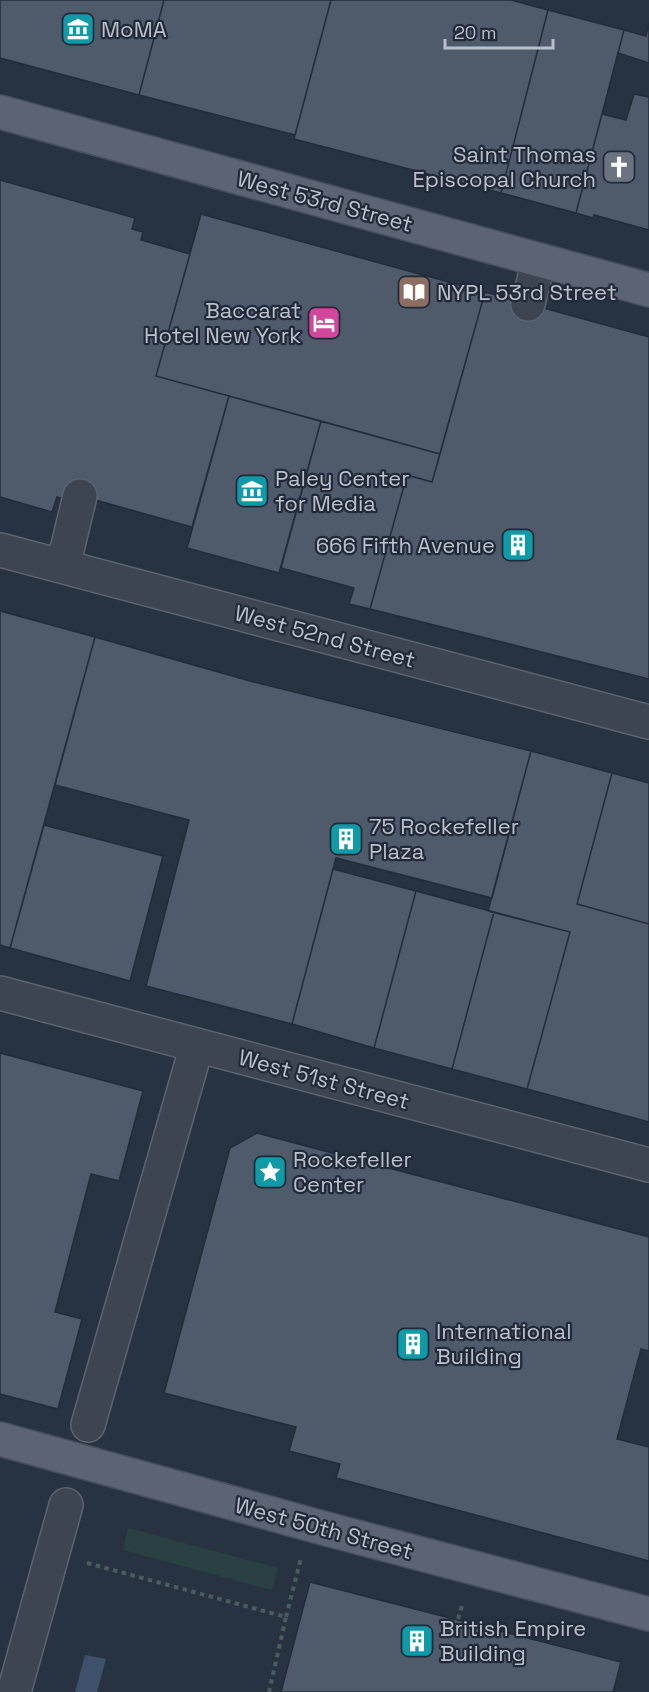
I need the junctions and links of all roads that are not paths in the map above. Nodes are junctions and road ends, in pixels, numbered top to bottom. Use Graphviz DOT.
graph roads {
  1 [pos="0,112"];
  2 [pos="539,260"];
  3 [pos="649,290"];
  4 [pos="528,304"];
  5 [pos="80,496"];
  6 [pos="0,550"];
  7 [pos="63,566"];
  8 [pos="649,722"];
  9 [pos="0,993"];
  10 [pos="197,1045"];
  11 [pos="649,1165"];
  12 [pos="88,1425"];
  13 [pos="0,1439"];
  14 [pos="66,1505"];
  15 [pos="649,1614"];
  16 [pos="14,1692"];
  1 -- 2 [label="main road, West 53rd Street"];
  2 -- 3 [label="main road, West 53rd Street"];
  2 -- 4 [label="street"];
  5 -- 7 [label="street"];
  6 -- 7 [label="street, West 52nd Street"];
  7 -- 8 [label="street, West 52nd Street"];
  9 -- 10 [label="street, West 51st Street"];
  10 -- 11 [label="street, West 51st Street"];
  10 -- 12 [label="street"];
  13 -- 15 [label="main road, West 50th Street"];
  14 -- 16 [label="street"];
}
